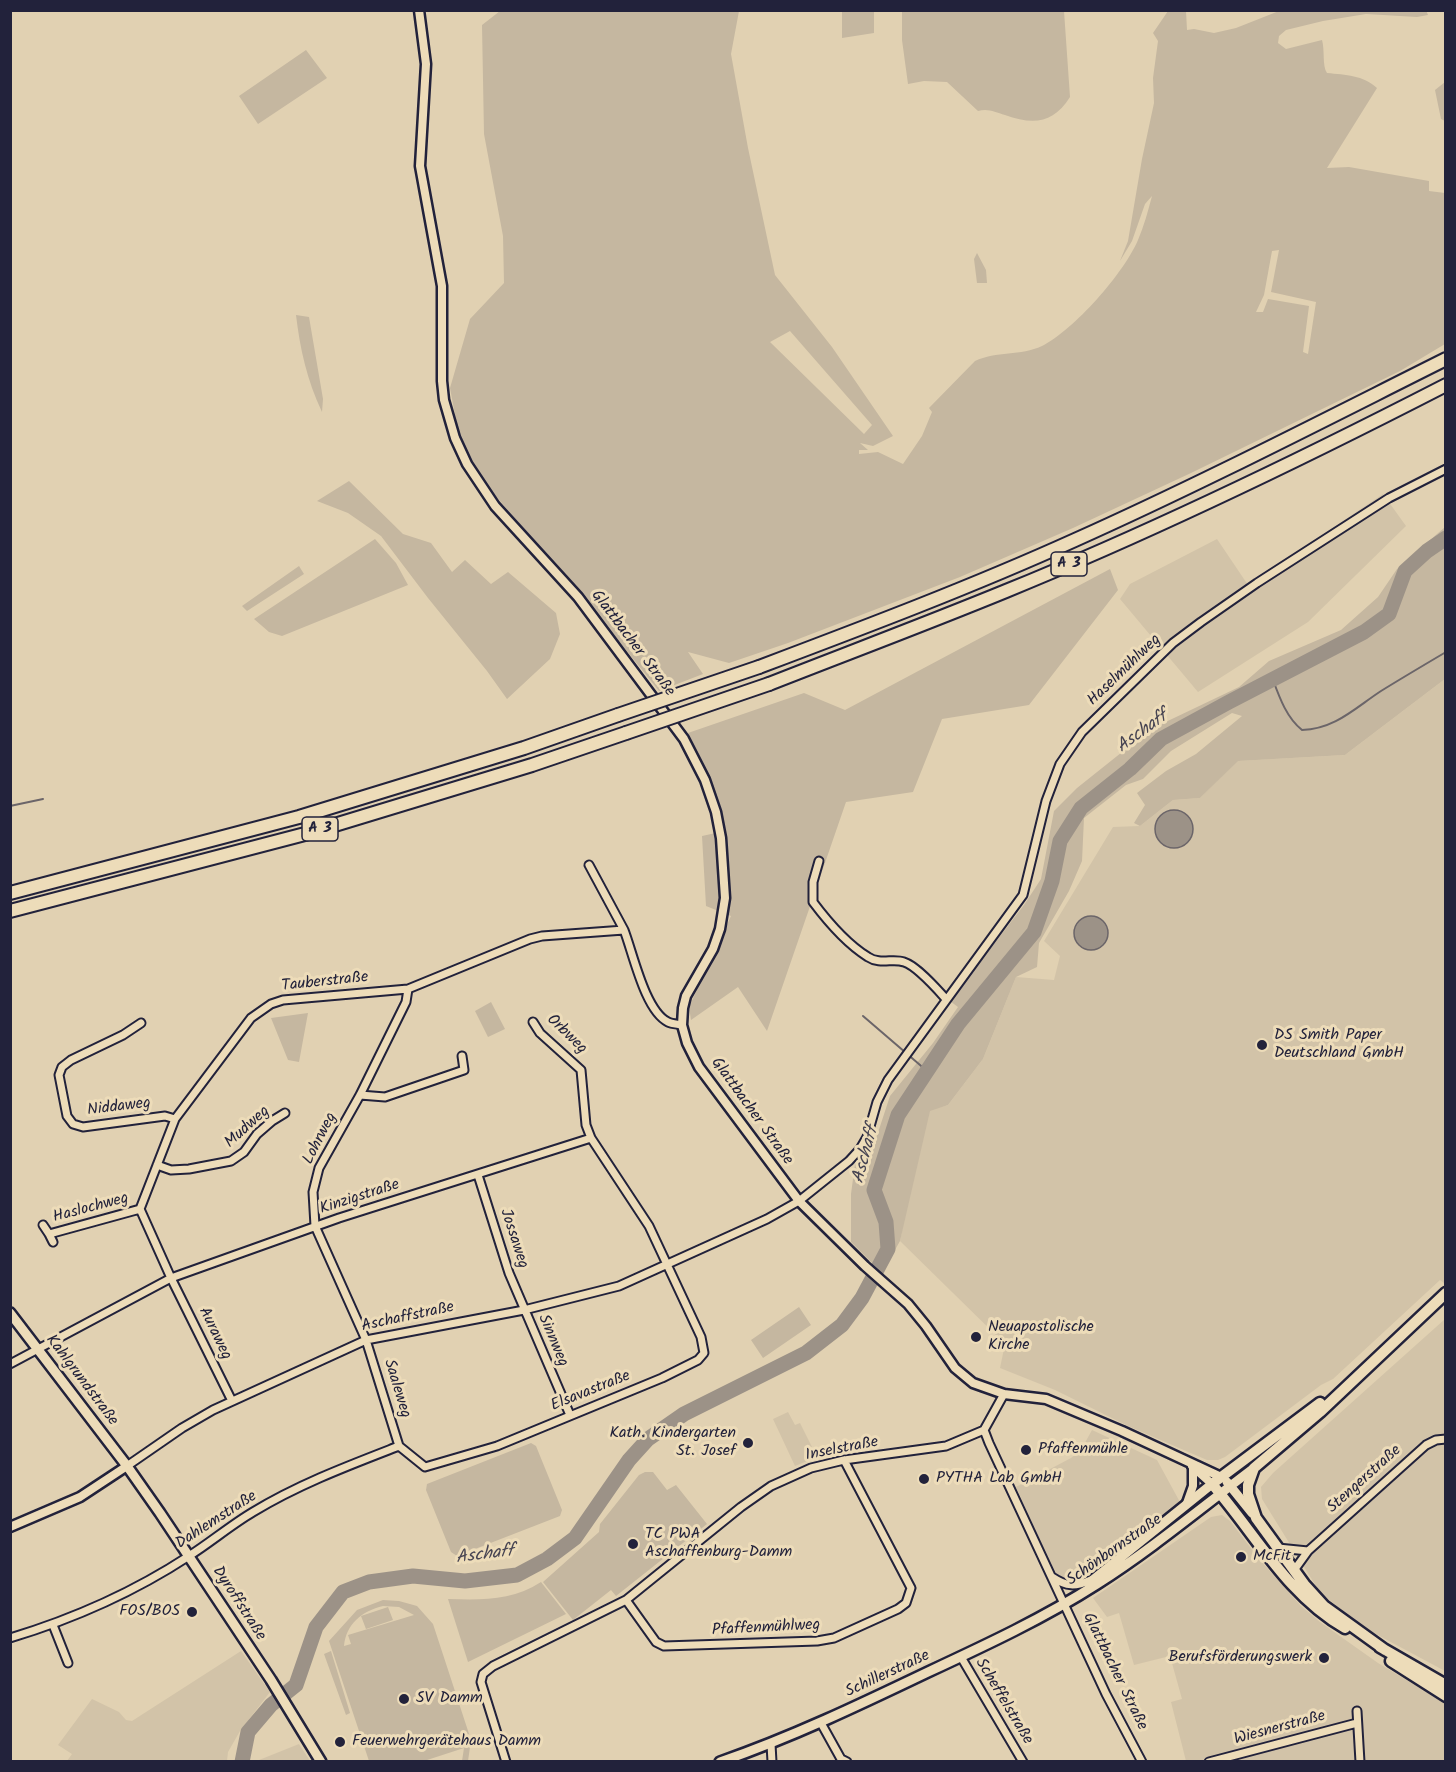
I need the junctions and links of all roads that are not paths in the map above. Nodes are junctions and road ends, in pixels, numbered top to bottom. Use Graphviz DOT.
graph roads {
  1 [pos="419,10"];
  2 [pos="1446,359"];
  3 [pos="1446,385"];
  4 [pos="1446,468"];
  5 [pos="819,861"];
  6 [pos="589,865"];
  7 [pos="10,893"];
  8 [pos="10,911"];
  9 [pos="624,930"];
  10 [pos="408,989"];
  11 [pos="946,999"];
  12 [pos="533,1022"];
  13 [pos="141,1023"];
  14 [pos="682,1025"];
  15 [pos="462,1056"];
  16 [pos="360,1095"];
  17 [pos="285,1113"];
  18 [pos="176,1119"];
  19 [pos="591,1138"];
  20 [pos="157,1165"];
  21 [pos="478,1175"];
  22 [pos="799,1201"];
  23 [pos="140,1209"];
  24 [pos="43,1225"];
  25 [pos="315,1227"];
  26 [pos="49,1234"];
  27 [pos="54,1242"];
  28 [pos="669,1265"];
  29 [pos="171,1278"];
  30 [pos="1446,1293"];
  31 [pos="524,1310"];
  32 [pos="10,1313"];
  33 [pos="366,1340"];
  34 [pos="39,1350"];
  35 [pos="10,1364"];
  36 [pos="1351,1383"];
  37 [pos="1004,1394"];
  38 [pos="232,1401"];
  39 [pos="570,1415"];
  40 [pos="984,1430"];
  41 [pos="1446,1439"];
  42 [pos="399,1446"];
  43 [pos="844,1460"];
  44 [pos="1189,1464"];
  45 [pos="127,1466"];
  46 [pos="1254,1468"];
  47 [pos="1217,1480"];
  48 [pos="1230,1486"];
  49 [pos="1221,1494"];
  50 [pos="1187,1503"];
  51 [pos="1256,1518"];
  52 [pos="10,1527"];
  53 [pos="1278,1548"];
  54 [pos="1308,1551"];
  55 [pos="189,1556"];
  56 [pos="1295,1569"];
  57 [pos="1052,1577"];
  58 [pos="1096,1577"];
  59 [pos="626,1600"];
  60 [pos="1064,1604"];
  61 [pos="53,1625"];
  62 [pos="1361,1635"];
  63 [pos="10,1638"];
  64 [pos="961,1657"];
  65 [pos="68,1663"];
  66 [pos="1446,1677"];
  67 [pos="1446,1685"];
  68 [pos="1446,1696"];
  69 [pos="1357,1711"];
  70 [pos="1357,1723"];
  71 [pos="821,1724"];
  72 [pos="771,1744"];
  73 [pos="321,1761"];
  74 [pos="506,1761"];
  75 [pos="720,1761"];
  76 [pos="772,1761"];
  77 [pos="847,1761"];
  78 [pos="1023,1761"];
  79 [pos="1142,1761"];
  80 [pos="1209,1761"];
  81 [pos="1360,1761"];
  1 -- 14 [label="street, Glattbacher Straße"];
  2 -- 7 [label="highway, A 3, bridge"];
  3 -- 8 [label="highway, A 3, bridge"];
  4 -- 11 [label="street, Haselmühlweg"];
  5 -- 11 [label="street"];
  6 -- 9 [label="street"];
  9 -- 10 [label="street, Tauberstraße"];
  9 -- 14 [label="street"];
  10 -- 16 [label="street, Lohrweg"];
  10 -- 18 [label="street, Tauberstraße"];
  11 -- 22 [label="street, Haselmühlweg"];
  12 -- 19 [label="street, Orbweg"];
  13 -- 18 [label="street, Niddaweg"];
  14 -- 22 [label="street, Glattbacher Straße"];
  15 -- 16 [label="street"];
  16 -- 25 [label="street, Lohrweg"];
  17 -- 20 [label="street, Mudweg"];
  18 -- 20 [label="street, Tauberstraße"];
  19 -- 21 [label="street, Kinzigstraße"];
  19 -- 28 [label="street"];
  20 -- 23 [label="street, Tauberstraße"];
  21 -- 25 [label="street, Kinzigstraße"];
  21 -- 31 [label="street, Jossaweg"];
  22 -- 28 [label="street, Aschaffstraße"];
  22 -- 37 [label="street, Glattbacher Straße"];
  23 -- 26 [label="street, Haslochweg"];
  23 -- 29 [label="street"];
  24 -- 26 [label="street, Haslochweg"];
  25 -- 29 [label="street, Kinzigstraße"];
  25 -- 33 [label="street, Lohrweg"];
  26 -- 27 [label="street, Haslochweg"];
  28 -- 31 [label="street, Aschaffstraße"];
  28 -- 39 [label="street, Elsavastraße"];
  29 -- 34 [label="street, Kinzigstraße"];
  29 -- 38 [label="street, Auraweg"];
  30 -- 36 [label="main road, Schönbornstraße"];
  31 -- 33 [label="street, Aschaffstraße"];
  31 -- 39 [label="street, Sinnweg"];
  32 -- 34 [label="main road, Kahlgrundstraße"];
  33 -- 38 [label="street, Aschaffstraße"];
  33 -- 42 [label="street, Saaleweg"];
  34 -- 35 [label="street, Kinzigstraße"];
  34 -- 45 [label="main road, Kahlgrundstraße"];
  36 -- 46 [label="main road, Schönbornstraße"];
  36 -- 47 [label="main road, Schönbornstraße"];
  37 -- 40 [label="street"];
  37 -- 44 [label="street, Glattbacher Straße"];
  38 -- 45 [label="street, Aschaffstraße"];
  39 -- 42 [label="street, Elsavastraße"];
  40 -- 43 [label="street, Inselstraße"];
  40 -- 57 [label="street, Glattbacher Straße"];
  41 -- 54 [label="street, Stengerstraße"];
  42 -- 55 [label="street, Dahlemstraße"];
  43 -- 59 [label="street, Inselstraße"];
  43 -- 59 [label="street, Pfaffenmühlweg"];
  44 -- 47 [label="street, Glattbacher Straße"];
  44 -- 50 [label="street"];
  45 -- 52 [label="street, Aschaffstraße"];
  45 -- 55 [label="main road, Dyroffstraße"];
  46 -- 48 [label="main road, Schönbornstraße"];
  46 -- 51 [label="main road"];
  47 -- 48 [label="main road"];
  47 -- 49 [label="main road"];
  47 -- 50 [label="main road, Schönbornstraße"];
  48 -- 49 [label="main road, Schönbornstraße"];
  48 -- 51 [label="main road"];
  49 -- 60 [label="main road, Schönbornstraße"];
  49 -- 62 [label="main road"];
  50 -- 58 [label="main road, Schönbornstraße"];
  51 -- 53 [label="main road"];
  53 -- 54 [label="street"];
  53 -- 56 [label="main road"];
  54 -- 56 [label="street, Stengerstraße"];
  55 -- 61 [label="street, Dahlemstraße"];
  55 -- 73 [label="main road, Dyroffstraße"];
  56 -- 62 [label="main road"];
  57 -- 58 [label="street"];
  57 -- 60 [label="street, Glattbacher Straße"];
  58 -- 60 [label="main road, Schönbornstraße"];
  59 -- 74 [label="street, Inselstraße"];
  60 -- 64 [label="main road, Schillerstraße"];
  60 -- 79 [label="street, Glattbacher Straße"];
  61 -- 63 [label="street, Dahlemstraße"];
  61 -- 65 [label="street"];
  62 -- 66 [label="main road"];
  62 -- 67 [label="main road"];
  62 -- 68 [label="main road"];
  64 -- 71 [label="main road, Schillerstraße"];
  64 -- 78 [label="street, Scheffelstraße"];
  69 -- 70 [label="street"];
  70 -- 80 [label="street, Wiesnerstraße"];
  70 -- 81 [label="street"];
  71 -- 72 [label="main road, Schillerstraße"];
  71 -- 77 [label="street"];
  72 -- 75 [label="main road, Schillerstraße"];
  72 -- 76 [label="street"];
}
